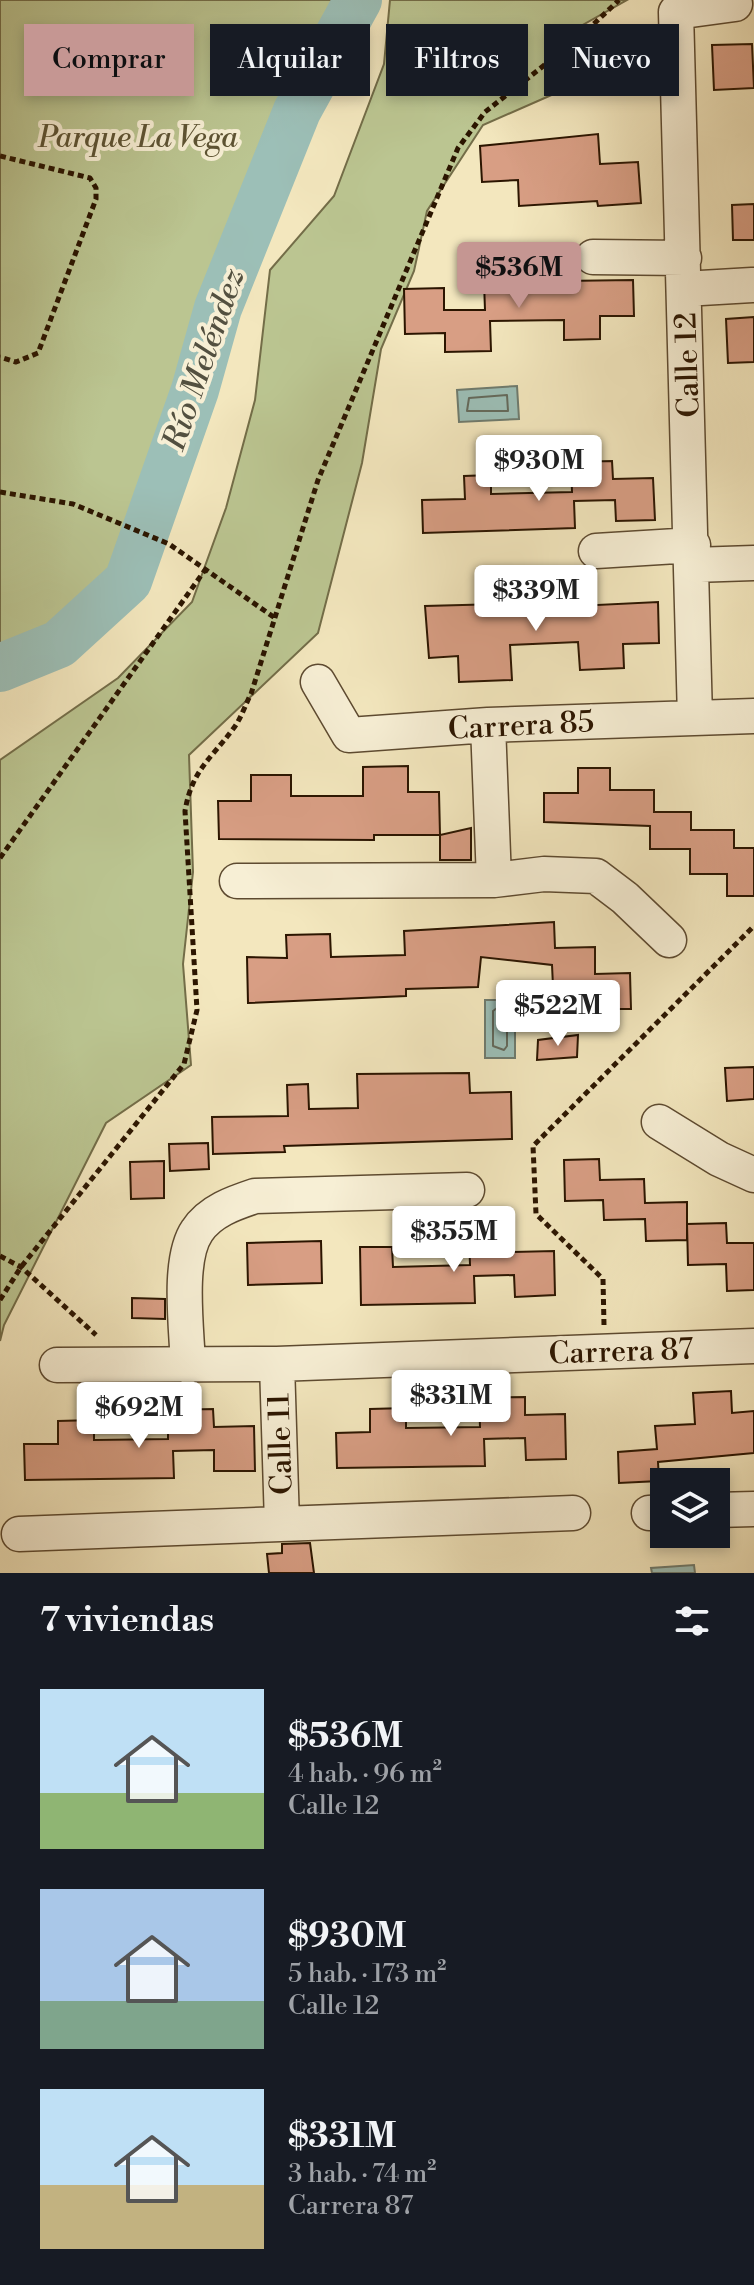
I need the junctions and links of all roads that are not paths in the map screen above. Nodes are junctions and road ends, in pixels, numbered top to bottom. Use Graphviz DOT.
graph roads {
  1 [pos="735,4"];
  2 [pos="593,257"];
  3 [pos="684,274"];
  4 [pos="752,285"];
  5 [pos="596,551"];
  6 [pos="693,555"];
  7 [pos="754,563"];
  8 [pos="318,682"];
  9 [pos="754,716"];
  10 [pos="695,718"];
  11 [pos="488,725"];
  12 [pos="494,880"];
  13 [pos="237,881"];
  14 [pos="669,940"];
  15 [pos="659,1122"];
  16 [pos="754,1175"];
  17 [pos="467,1190"];
  18 [pos="754,1346"];
  19 [pos="277,1364"];
  20 [pos="57,1365"];
  21 [pos="188,1366"];
  22 [pos="754,1509"];
  23 [pos="730,1510"];
  24 [pos="573,1513"];
  25 [pos="282,1524"];
  26 [pos="19,1534"];
  1 -- 3 [label="street, Calle 12"];
  2 -- 3 [label="street"];
  3 -- 4 [label="street"];
  3 -- 6 [label="street, Calle 12"];
  5 -- 6 [label="street"];
  6 -- 7 [label="street"];
  6 -- 10 [label="street, Calle 12"];
  8 -- 11 [label="street, Carrera 85"];
  9 -- 10 [label="street, Carrera 85"];
  10 -- 11 [label="street, Carrera 85"];
  11 -- 12 [label="street"];
  12 -- 13 [label="street"];
  12 -- 14 [label="street"];
  15 -- 16 [label="street"];
  17 -- 21 [label="street"];
  18 -- 19 [label="street, Carrera 87"];
  19 -- 21 [label="street, Carrera 87"];
  19 -- 25 [label="street, Calle 11"];
  20 -- 21 [label="street, Carrera 87"];
  22 -- 23 [label="street"];
  24 -- 25 [label="street"];
  25 -- 26 [label="street"];
}
